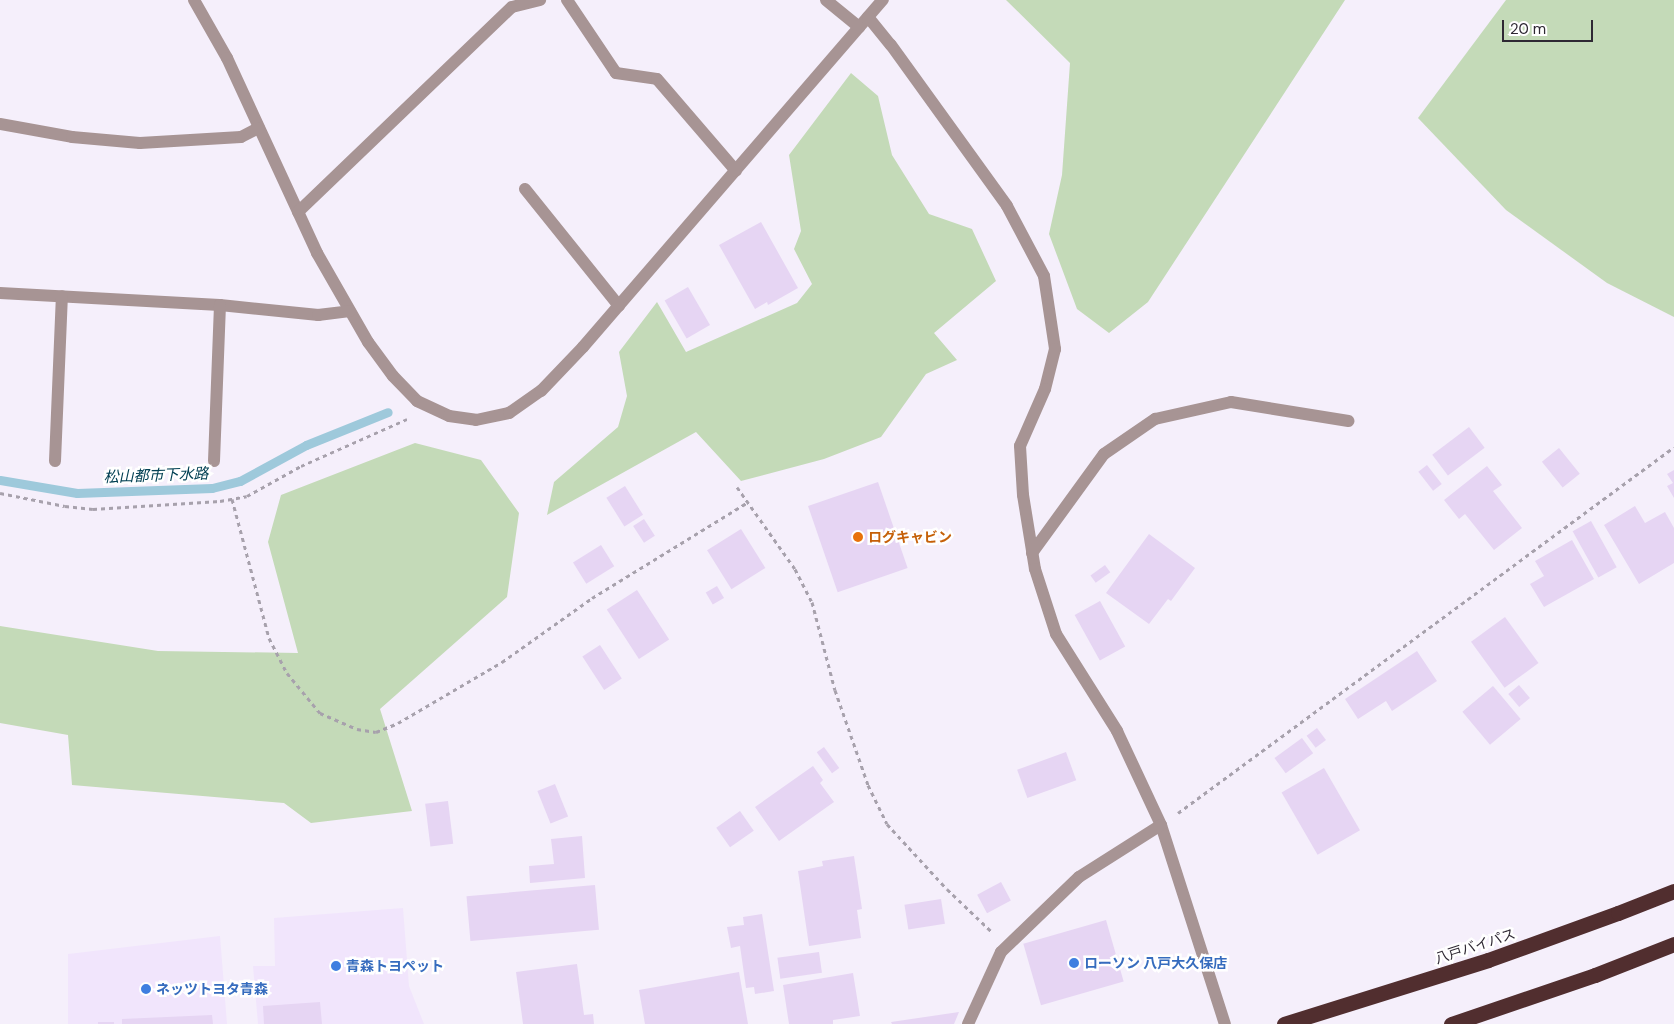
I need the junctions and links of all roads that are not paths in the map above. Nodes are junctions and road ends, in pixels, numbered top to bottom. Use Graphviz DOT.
graph roads {
  1 [pos="194,0"];
  2 [pos="540,0"];
  3 [pos="566,0"];
  4 [pos="826,0"];
  5 [pos="883,0"];
  6 [pos="868,17"];
  7 [pos="859,27"];
  8 [pos="0,124"];
  9 [pos="259,128"];
  10 [pos="736,171"];
  11 [pos="525,189"];
  12 [pos="298,212"];
  13 [pos="0,293"];
  14 [pos="62,296"];
  15 [pos="220,305"];
  16 [pos="619,306"];
  17 [pos="350,311"];
  18 [pos="1348,421"];
  19 [pos="55,461"];
  20 [pos="214,461"];
  21 [pos="1032,553"];
  22 [pos="1161,825"];
  23 [pos="1674,891"];
  24 [pos="1674,944"];
  25 [pos="968,1024"];
  26 [pos="1225,1024"];
  27 [pos="1284,1024"];
  28 [pos="1450,1024"];
  1 -- 9 [label="street"];
  2 -- 12 [label="street"];
  3 -- 10 [label="street"];
  4 -- 7 [label="street"];
  5 -- 6 [label="street"];
  6 -- 7 [label="street"];
  6 -- 21 [label="street"];
  7 -- 10 [label="street"];
  8 -- 9 [label="street"];
  9 -- 12 [label="street"];
  10 -- 16 [label="street"];
  11 -- 16 [label="street"];
  12 -- 17 [label="street"];
  13 -- 14 [label="street"];
  14 -- 15 [label="street"];
  14 -- 19 [label="street"];
  15 -- 17 [label="street"];
  15 -- 20 [label="street"];
  16 -- 17 [label="street"];
  18 -- 21 [label="street"];
  21 -- 22 [label="street"];
  22 -- 25 [label="street"];
  22 -- 26 [label="street"];
  23 -- 27 [label="highway, 八戸バイパス"];
  24 -- 28 [label="highway"];
}
